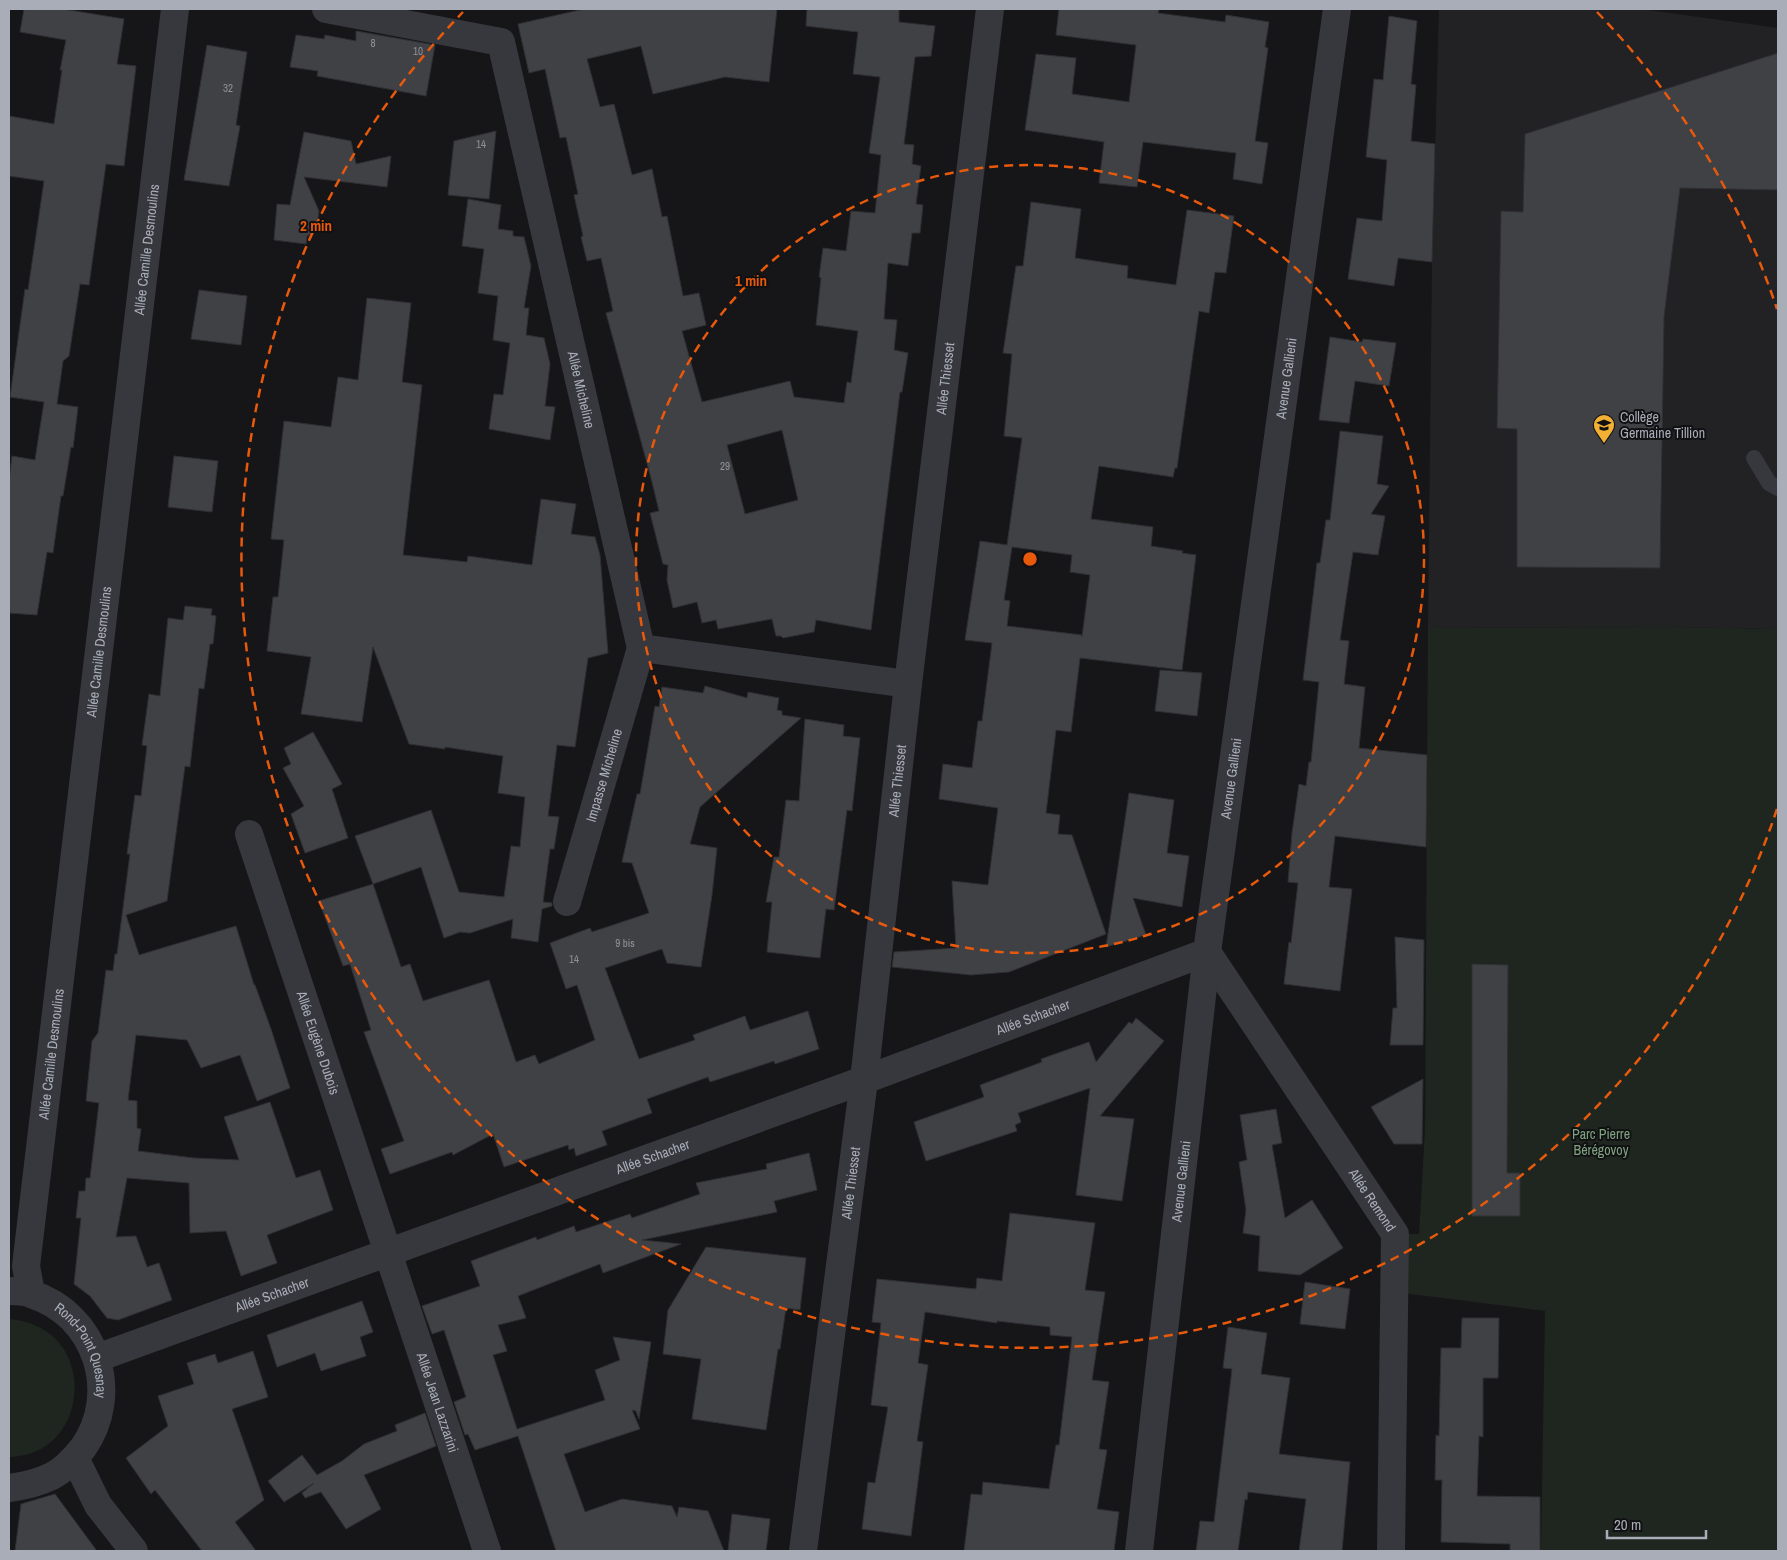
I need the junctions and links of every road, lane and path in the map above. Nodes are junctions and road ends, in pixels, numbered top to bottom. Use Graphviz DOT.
graph roads {
  1 [pos="175,9"];
  2 [pos="326,9"];
  3 [pos="990,9"];
  4 [pos="1337,9"];
  5 [pos="1754,458"];
  6 [pos="1778,488"];
  7 [pos="642,648"];
  8 [pos="908,684"];
  9 [pos="249,834"];
  10 [pos="568,902"];
  11 [pos="1207,952"];
  12 [pos="864,1080"];
  13 [pos="388,1252"];
  14 [pos="20,1292"];
  15 [pos="97,1358"];
  16 [pos="75,1458"];
  17 [pos="9,1488"];
  18 [pos="134,1551"];
  19 [pos="487,1551"];
  20 [pos="803,1551"];
  21 [pos="1139,1551"];
  22 [pos="1391,1551"];
  1 -- 14 [label="street, Allée Camille Desmoulins"];
  2 -- 7 [label="street, Allée Micheline"];
  3 -- 8 [label="street, Allée Thiesset"];
  4 -- 11 [label="street, Avenue Gallieni"];
  5 -- 6 [label="lane"];
  7 -- 8 [label="street"];
  7 -- 10 [label="street, Impasse Micheline"];
  8 -- 12 [label="street, Allée Thiesset"];
  9 -- 13 [label="street, Allée Eugène Dubois"];
  11 -- 12 [label="street, Allée Schacher"];
  11 -- 21 [label="street, Avenue Gallieni"];
  11 -- 22 [label="street, Allée Remond"];
  12 -- 13 [label="street, Allée Schacher"];
  12 -- 20 [label="street, Allée Thiesset"];
  13 -- 15 [label="street, Allée Schacher"];
  13 -- 19 [label="street, Allée Jean Lazzarini"];
  14 -- 15 [label="street, Rond-Point Quesnay"];
  15 -- 16 [label="street, Rond-Point Quesnay"];
  16 -- 17 [label="street, Rond-Point Quesnay"];
  16 -- 18 [label="street"];
}
